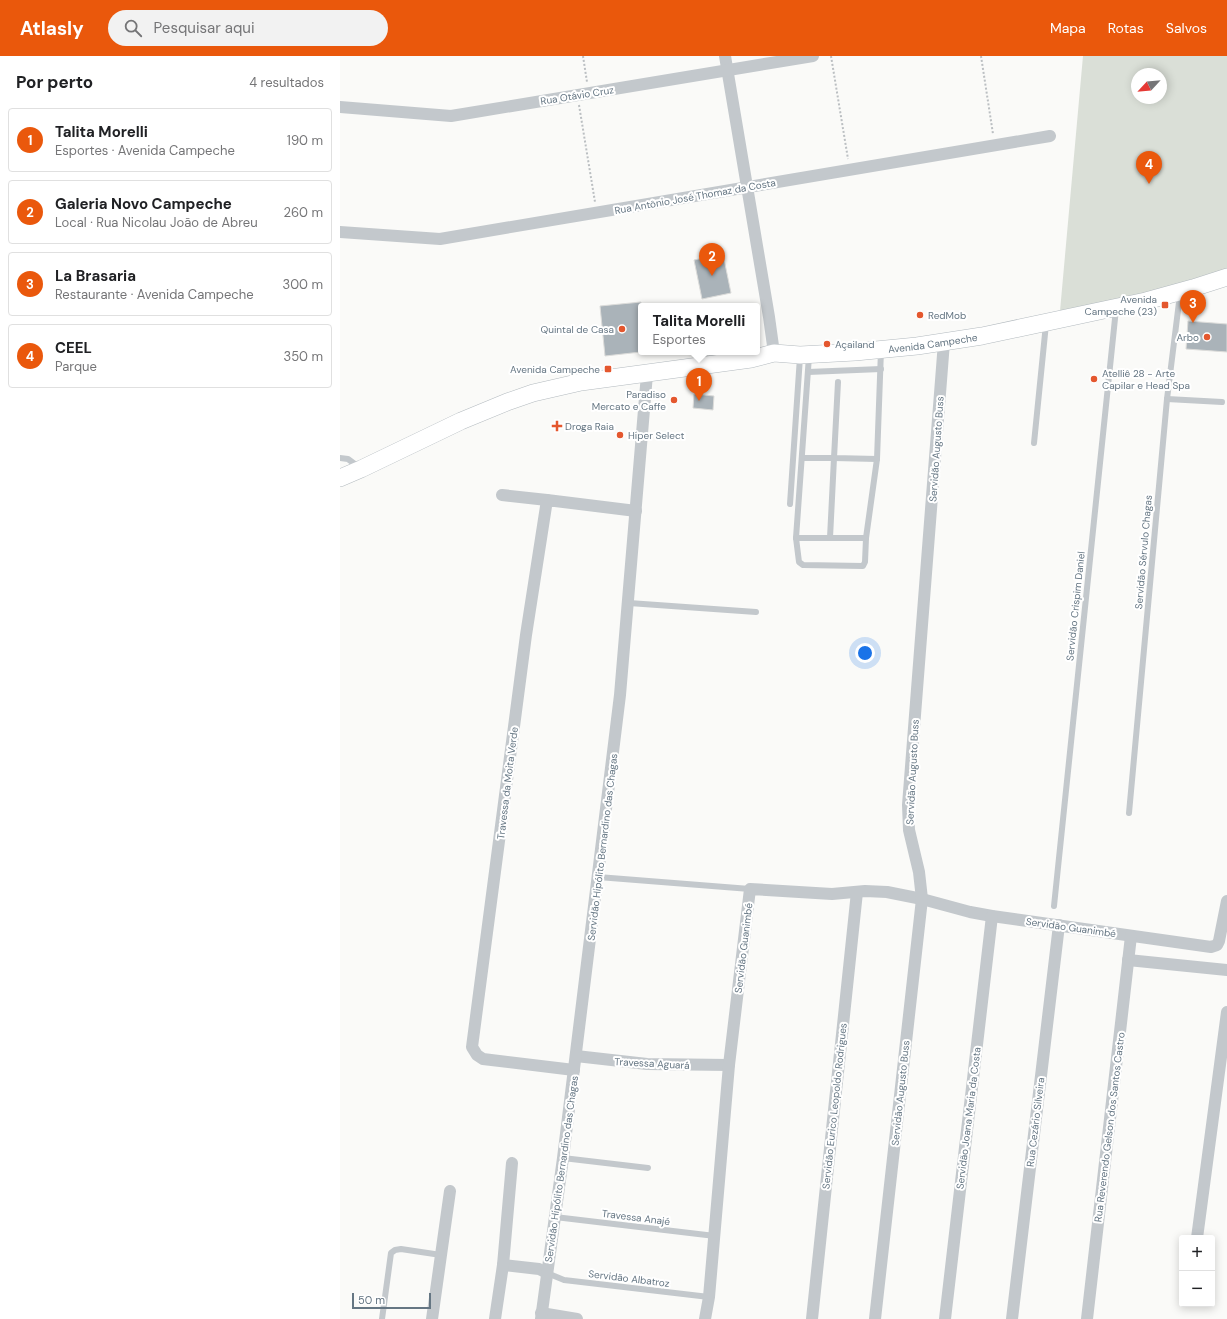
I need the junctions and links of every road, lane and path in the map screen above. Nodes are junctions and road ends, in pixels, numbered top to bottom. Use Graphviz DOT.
graph roads {
  1 [pos="583,56"];
  2 [pos="725,56"];
  3 [pos="813,56"];
  4 [pos="831,56"];
  5 [pos="981,56"];
  6 [pos="727,70"];
  7 [pos="583,94"];
  8 [pos="340,107"];
  9 [pos="1050,136"];
  10 [pos="995,145"];
  11 [pos="849,170"];
  12 [pos="747,187"];
  13 [pos="597,213"];
  14 [pos="340,232"];
  15 [pos="1227,276"];
  16 [pos="1180,292"];
  17 [pos="1116,307"];
  18 [pos="1046,323"];
  19 [pos="944,342"];
  20 [pos="881,349"];
  21 [pos="774,353"];
  22 [pos="804,355"];
  23 [pos="855,361"];
  24 [pos="881,369"];
  25 [pos="808,372"];
  26 [pos="647,374"];
  27 [pos="838,382"];
  28 [pos="1167,399"];
  29 [pos="1222,402"];
  30 [pos="1034,444"];
  31 [pos="340,458"];
  32 [pos="802,458"];
  33 [pos="834,458"];
  34 [pos="877,459"];
  35 [pos="361,469"];
  36 [pos="340,478"];
  37 [pos="502,495"];
  38 [pos="547,500"];
  39 [pos="790,504"];
  40 [pos="636,511"];
  41 [pos="796,538"];
  42 [pos="830,538"];
  43 [pos="866,538"];
  44 [pos="629,603"];
  45 [pos="756,612"];
  46 [pos="1129,813"];
  47 [pos="598,876"];
  48 [pos="750,890"];
  49 [pos="857,892"];
  50 [pos="922,899"];
  51 [pos="1227,901"];
  52 [pos="1054,906"];
  53 [pos="992,916"];
  54 [pos="1058,925"];
  55 [pos="1131,936"];
  56 [pos="1128,960"];
  57 [pos="1227,970"];
  58 [pos="1227,1012"];
  59 [pos="576,1056"];
  60 [pos="729,1065"];
  61 [pos="574,1070"];
  62 [pos="563,1158"];
  63 [pos="512,1163"];
  64 [pos="648,1168"];
  65 [pos="450,1191"];
  66 [pos="555,1217"];
  67 [pos="1197,1235"];
  68 [pos="714,1236"];
  69 [pos="441,1255"];
  70 [pos="503,1265"];
  71 [pos="547,1273"];
  72 [pos="709,1297"];
  73 [pos="541,1316"];
  74 [pos="382,1319"];
  75 [pos="432,1319"];
  76 [pos="495,1319"];
  77 [pos="577,1319"];
  78 [pos="705,1319"];
  79 [pos="812,1319"];
  80 [pos="875,1319"];
  81 [pos="945,1319"];
  82 [pos="1012,1319"];
  83 [pos="1087,1319"];
  1 -- 7 [label="path"];
  2 -- 6 [label="street"];
  3 -- 6 [label="street, Rua Otávio Cruz"];
  4 -- 11 [label="path"];
  5 -- 10 [label="path"];
  6 -- 7 [label="street, Rua Otávio Cruz"];
  6 -- 12 [label="street"];
  7 -- 8 [label="street, Rua Otávio Cruz"];
  7 -- 13 [label="path"];
  9 -- 10 [label="street, Rua Antônio José Thomaz da Costa"];
  10 -- 11 [label="street, Rua Antônio José Thomaz da Costa"];
  11 -- 12 [label="street, Rua Antônio José Thomaz da Costa"];
  12 -- 13 [label="street, Rua Antônio José Thomaz da Costa"];
  12 -- 21 [label="street"];
  13 -- 14 [label="street, Rua Antônio José Thomaz da Costa"];
  15 -- 16 [label="main road, Avenida Campeche"];
  16 -- 17 [label="main road, Avenida Campeche"];
  16 -- 28 [label="lane, Servidão Sérvulo Chagas"];
  17 -- 18 [label="main road, Avenida Campeche"];
  17 -- 52 [label="lane, Servidão Crispim Daniel"];
  18 -- 19 [label="main road, Avenida Campeche"];
  18 -- 30 [label="lane"];
  19 -- 20 [label="main road, Avenida Campeche"];
  19 -- 50 [label="street, Servidão Augusto Buss"];
  20 -- 23 [label="main road, Avenida Campeche"];
  20 -- 24 [label="lane"];
  21 -- 22 [label="main road, Avenida Campeche"];
  21 -- 26 [label="main road, Avenida Campeche"];
  22 -- 23 [label="main road, Avenida Campeche"];
  22 -- 25 [label="lane"];
  22 -- 39 [label="lane"];
  23 -- 24 [label="lane"];
  23 -- 25 [label="lane"];
  24 -- 34 [label="lane"];
  25 -- 32 [label="lane"];
  26 -- 35 [label="main road, Avenida Campeche"];
  26 -- 40 [label="street, Servidão Hipólito Bernardino das Chagas"];
  27 -- 33 [label="lane"];
  28 -- 29 [label="lane"];
  28 -- 46 [label="lane, Servidão Sérvulo Chagas"];
  31 -- 35 [label="lane"];
  32 -- 33 [label="lane"];
  32 -- 41 [label="lane"];
  33 -- 34 [label="lane"];
  33 -- 42 [label="lane"];
  34 -- 43 [label="lane"];
  35 -- 36 [label="main road, Avenida Campeche"];
  37 -- 38 [label="street"];
  38 -- 40 [label="street"];
  38 -- 61 [label="street, Travessa da Moita Verde"];
  40 -- 44 [label="street, Servidão Hipólito Bernardino das Chagas"];
  41 -- 42 [label="lane"];
  41 -- 43 [label="lane"];
  42 -- 43 [label="lane"];
  44 -- 45 [label="lane"];
  44 -- 47 [label="street, Servidão Hipólito Bernardino das Chagas"];
  47 -- 48 [label="lane"];
  47 -- 59 [label="street, Servidão Hipólito Bernardino das Chagas"];
  48 -- 49 [label="street, Servidão Guanimbé"];
  48 -- 60 [label="street, Servidão Guanimbé"];
  49 -- 50 [label="street, Servidão Guanimbé"];
  49 -- 79 [label="street, Servidão Eurico Leopoldo Rodrigues"];
  50 -- 53 [label="street, Servidão Guanimbé"];
  50 -- 80 [label="street, Servidão Augusto Buss"];
  51 -- 55 [label="street, Servidão Guanimbé"];
  53 -- 54 [label="street, Servidão Guanimbé"];
  53 -- 81 [label="street, Servidão Joana Maria da Costa"];
  54 -- 55 [label="street, Servidão Guanimbé"];
  54 -- 82 [label="street, Rua Cezário Silveira"];
  55 -- 56 [label="street, Rua Reverendo Gelson dos Santos Castro"];
  56 -- 57 [label="street"];
  56 -- 83 [label="street, Rua Reverendo Gelson dos Santos Castro"];
  58 -- 67 [label="street"];
  59 -- 60 [label="street, Travessa Aguará"];
  59 -- 61 [label="street, Servidão Hipólito Bernardino das Chagas"];
  60 -- 68 [label="street, Servidão Guanimbé"];
  61 -- 62 [label="street, Servidão Hipólito Bernardino das Chagas"];
  62 -- 64 [label="lane"];
  62 -- 66 [label="street, Servidão Hipólito Bernardino das Chagas"];
  63 -- 70 [label="street"];
  65 -- 69 [label="street"];
  66 -- 68 [label="lane, Travessa Anajé"];
  66 -- 71 [label="street, Servidão Hipólito Bernardino das Chagas"];
  68 -- 72 [label="street, Servidão Guanimbé"];
  69 -- 74 [label="lane"];
  69 -- 75 [label="street"];
  70 -- 71 [label="street"];
  70 -- 76 [label="street"];
  71 -- 72 [label="lane, Servidão Albatroz"];
  71 -- 73 [label="street, Servidão Hipólito Bernardino das Chagas"];
  72 -- 78 [label="street, Servidão Guanimbé"];
  73 -- 77 [label="street"];
}
